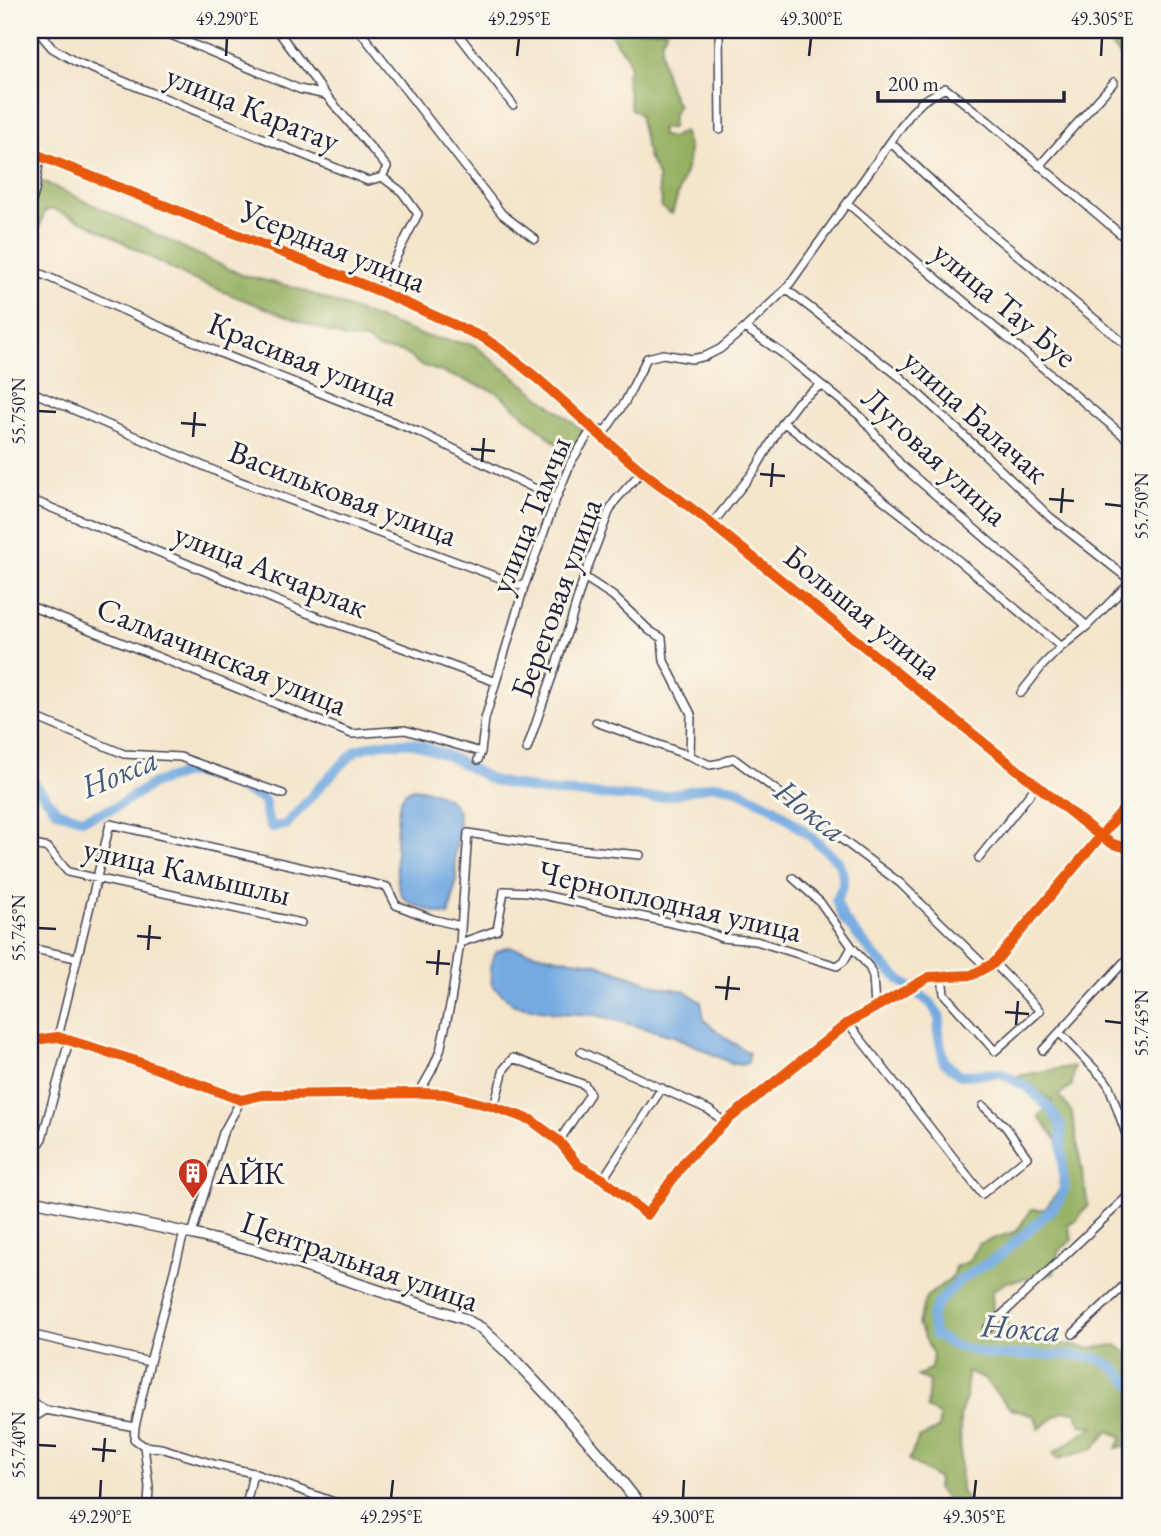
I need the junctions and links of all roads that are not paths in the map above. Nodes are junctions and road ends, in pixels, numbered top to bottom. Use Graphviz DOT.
graph roads {
  1 [pos="37,30"];
  2 [pos="159,30"];
  3 [pos="277,30"];
  4 [pos="359,30"];
  5 [pos="455,30"];
  6 [pos="719,30"];
  7 [pos="1114,82"];
  8 [pos="326,95"];
  9 [pos="513,105"];
  10 [pos="720,130"];
  11 [pos="891,143"];
  12 [pos="30,152"];
  13 [pos="40,156"];
  14 [pos="1039,166"];
  15 [pos="382,177"];
  16 [pos="847,203"];
  17 [pos="30,208"];
  18 [pos="535,239"];
  19 [pos="1131,243"];
  20 [pos="30,270"];
  21 [pos="786,289"];
  22 [pos="379,291"];
  23 [pos="745,328"];
  24 [pos="1131,349"];
  25 [pos="821,385"];
  26 [pos="30,391"];
  27 [pos="783,422"];
  28 [pos="592,429"];
  29 [pos="1131,442"];
  30 [pos="642,471"];
  31 [pos="30,499"];
  32 [pos="556,499"];
  33 [pos="712,524"];
  34 [pos="584,577"];
  35 [pos="1131,581"];
  36 [pos="524,587"];
  37 [pos="30,606"];
  38 [pos="1087,626"];
  39 [pos="1060,647"];
  40 [pos="496,682"];
  41 [pos="1021,693"];
  42 [pos="30,715"];
  43 [pos="596,722"];
  44 [pos="527,749"];
  45 [pos="479,756"];
  46 [pos="690,756"];
  47 [pos="1037,785"];
  48 [pos="283,794"];
  49 [pos="1131,800"];
  50 [pos="1100,836"];
  51 [pos="30,844"];
  52 [pos="1131,849"];
  53 [pos="640,855"];
  54 [pos="979,858"];
  55 [pos="793,878"];
  56 [pos="97,879"];
  57 [pos="301,923"];
  58 [pos="461,926"];
  59 [pos="460,943"];
  60 [pos="852,947"];
  61 [pos="30,948"];
  62 [pos="76,958"];
  63 [pos="1131,959"];
  64 [pos="990,966"];
  65 [pos="942,976"];
  66 [pos="875,1008"];
  67 [pos="848,1023"];
  68 [pos="1060,1033"];
  69 [pos="58,1037"];
  70 [pos="30,1038"];
  71 [pos="69,1041"];
  72 [pos="1044,1050"];
  73 [pos="581,1052"];
  74 [pos="662,1088"];
  75 [pos="419,1093"];
  76 [pos="241,1100"];
  77 [pos="984,1106"];
  78 [pos="494,1107"];
  79 [pos="726,1123"];
  80 [pos="559,1141"];
  81 [pos="41,1142"];
  82 [pos="1131,1148"];
  83 [pos="603,1180"];
  84 [pos="1131,1192"];
  85 [pos="30,1200"];
  86 [pos="188,1233"];
  87 [pos="1131,1279"];
  88 [pos="987,1329"];
  89 [pos="30,1334"];
  90 [pos="1073,1334"];
  91 [pos="150,1362"];
  92 [pos="30,1402"];
  93 [pos="46,1410"];
  94 [pos="30,1420"];
  95 [pos="135,1427"];
  96 [pos="144,1446"];
  97 [pos="253,1473"];
  98 [pos="148,1506"];
  99 [pos="246,1506"];
  100 [pos="345,1506"];
  101 [pos="641,1506"];
  1 -- 15 [label="street, улица Каратау"];
  2 -- 8 [label="street"];
  3 -- 8 [label="street"];
  4 -- 18 [label="street"];
  5 -- 9 [label="street"];
  6 -- 10 [label="street"];
  7 -- 14 [label="street"];
  8 -- 15 [label="street"];
  11 -- 14 [label="street, улица Тамчы"];
  11 -- 16 [label="street, улица Тамчы"];
  11 -- 24 [label="street"];
  12 -- 13 [label="street, Усердная улица"];
  13 -- 17 [label="street"];
  13 -- 22 [label="street, Усердная улица"];
  14 -- 19 [label="street"];
  15 -- 22 [label="street"];
  16 -- 21 [label="street, улица Тамчы"];
  16 -- 29 [label="street, улица Тау Буе"];
  20 -- 32 [label="street, Красивая улица"];
  21 -- 23 [label="street, улица Тамчы"];
  21 -- 35 [label="street, улица Балачак"];
  22 -- 28 [label="street, Усердная улица"];
  23 -- 25 [label="street, Луговая улица"];
  23 -- 28 [label="street, улица Тамчы"];
  25 -- 27 [label="street"];
  25 -- 38 [label="street, Луговая улица"];
  26 -- 36 [label="street, Васильковая улица"];
  27 -- 33 [label="street"];
  27 -- 39 [label="street, Луговая улица"];
  28 -- 30 [label="street, Большая улица"];
  28 -- 32 [label="street, улица Тамчы"];
  30 -- 33 [label="street, Большая улица"];
  30 -- 34 [label="street, Береговая улица"];
  31 -- 40 [label="street, улица Акчарлак"];
  32 -- 36 [label="street, улица Тамчы"];
  33 -- 47 [label="street, Большая улица"];
  34 -- 44 [label="street, Береговая улица"];
  34 -- 46 [label="street"];
  35 -- 38 [label="street"];
  36 -- 40 [label="street, улица Тамчы"];
  37 -- 45 [label="street, Салмачинская улица"];
  38 -- 39 [label="street"];
  39 -- 41 [label="street"];
  40 -- 45 [label="street, улица Тамчы"];
  42 -- 48 [label="street"];
  43 -- 46 [label="street"];
  46 -- 64 [label="street"];
  47 -- 50 [label="street, Большая улица"];
  47 -- 54 [label="street"];
  49 -- 50 [label="street"];
  50 -- 52 [label="street, Большая улица"];
  50 -- 64 [label="street"];
  51 -- 56 [label="street, улица Камышлы"];
  53 -- 58 [label="street"];
  55 -- 60 [label="street"];
  56 -- 57 [label="street, улица Камышлы"];
  56 -- 58 [label="street"];
  56 -- 62 [label="street"];
  58 -- 59 [label="street"];
  59 -- 60 [label="street, Черноплодная улица"];
  59 -- 75 [label="street"];
  60 -- 66 [label="street"];
  61 -- 62 [label="street"];
  62 -- 69 [label="street"];
  63 -- 68 [label="street"];
  64 -- 65 [label="street"];
  64 -- 65 [label="street"];
  65 -- 66 [label="street"];
  66 -- 67 [label="street"];
  67 -- 77 [label="street"];
  67 -- 79 [label="street"];
  68 -- 72 [label="street"];
  68 -- 82 [label="street"];
  69 -- 70 [label="street"];
  69 -- 71 [label="street"];
  71 -- 76 [label="street"];
  71 -- 81 [label="street"];
  73 -- 74 [label="street"];
  74 -- 79 [label="street"];
  74 -- 83 [label="street"];
  75 -- 76 [label="street"];
  75 -- 78 [label="street"];
  76 -- 86 [label="street"];
  78 -- 80 [label="street"];
  78 -- 80 [label="street"];
  79 -- 83 [label="street"];
  80 -- 83 [label="street"];
  84 -- 88 [label="street"];
  85 -- 86 [label="street, Центральная улица"];
  86 -- 91 [label="street"];
  86 -- 101 [label="street, Центральная улица"];
  87 -- 90 [label="street"];
  89 -- 91 [label="street"];
  91 -- 95 [label="street"];
  92 -- 93 [label="street"];
  93 -- 94 [label="street"];
  93 -- 95 [label="street"];
  95 -- 96 [label="street"];
  96 -- 97 [label="street"];
  96 -- 98 [label="street"];
  97 -- 99 [label="street"];
  97 -- 100 [label="street"];
}
